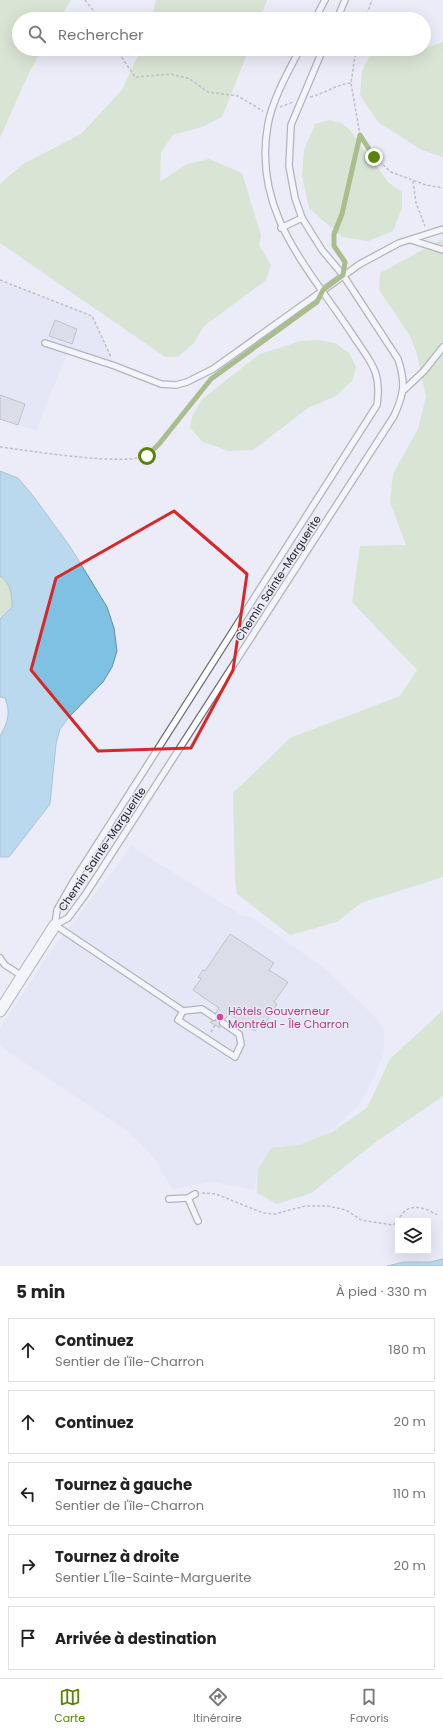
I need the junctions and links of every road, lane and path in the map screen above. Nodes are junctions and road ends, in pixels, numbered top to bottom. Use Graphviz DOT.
graph roads {
  1 [pos="85,0"];
  2 [pos="325,0"];
  3 [pos="345,0"];
  4 [pos="372,0"];
  5 [pos="94,12"];
  6 [pos="319,12"];
  7 [pos="340,12"];
  8 [pos="367,12"];
  9 [pos="121,56"];
  10 [pos="296,56"];
  11 [pos="320,56"];
  12 [pos="355,56"];
  13 [pos="351,83"];
  14 [pos="301,99"];
  15 [pos="273,110"];
  16 [pos="360,135"];
  17 [pos="413,181"];
  18 [pos="443,188"];
  19 [pos="302,218"];
  20 [pos="281,228"];
  21 [pos="443,229"];
  22 [pos="427,234"];
  23 [pos="411,240"];
  24 [pos="443,250"];
  25 [pos="343,275"];
  26 [pos="0,280"];
  27 [pos="323,290"];
  28 [pos="45,343"];
  29 [pos="443,347"];
  30 [pos="115,366"];
  31 [pos="217,375"];
  32 [pos="405,389"];
  33 [pos="0,447"];
  34 [pos="55,925"];
  35 [pos="0,958"];
  36 [pos="2,965"];
  37 [pos="22,976"];
  38 [pos="183,1010"];
  39 [pos="0,1011"];
  40 [pos="214,1016"];
  41 [pos="223,1023"];
  42 [pos="215,1025"];
  43 [pos="212,1029"];
  44 [pos="195,1194"];
  45 [pos="188,1198"];
  46 [pos="169,1199"];
  47 [pos="437,1215"];
  48 [pos="198,1221"];
  1 -- 5 [label="path"];
  2 -- 6 [label="lane"];
  3 -- 7 [label="lane"];
  4 -- 8 [label="path"];
  9 -- 15 [label="path"];
  10 -- 15 [label="lane, Chemin Sainte-Marguerite"];
  11 -- 14 [label="lane"];
  12 -- 13 [label="path"];
  13 -- 14 [label="path"];
  13 -- 16 [label="path"];
  14 -- 15 [label="path"];
  14 -- 19 [label="lane"];
  15 -- 20 [label="lane, Chemin Sainte-Marguerite"];
  16 -- 17 [label="path"];
  16 -- 25 [label="path"];
  17 -- 18 [label="path"];
  17 -- 22 [label="path"];
  19 -- 20 [label="lane"];
  19 -- 25 [label="lane"];
  20 -- 27 [label="lane, Chemin Sainte-Marguerite"];
  21 -- 22 [label="lane"];
  22 -- 23 [label="lane"];
  23 -- 24 [label="lane"];
  23 -- 25 [label="lane"];
  25 -- 27 [label="lane"];
  25 -- 32 [label="lane"];
  26 -- 30 [label="path"];
  27 -- 30 [label="lane"];
  27 -- 34 [label="lane, Chemin Sainte-Marguerite"];
  28 -- 30 [label="lane"];
  29 -- 32 [label="lane"];
  31 -- 33 [label="path"];
  32 -- 34 [label="lane, Chemin Sainte-Marguerite"];
  34 -- 37 [label="street"];
  34 -- 38 [label="lane"];
  35 -- 36 [label="lane"];
  36 -- 37 [label="lane"];
  37 -- 39 [label="street"];
  38 -- 40 [label="lane"];
  38 -- 41 [label="lane"];
  42 -- 43 [label="path"];
  44 -- 45 [label="lane"];
  44 -- 47 [label="path"];
  45 -- 46 [label="lane"];
  45 -- 48 [label="lane"];
}
